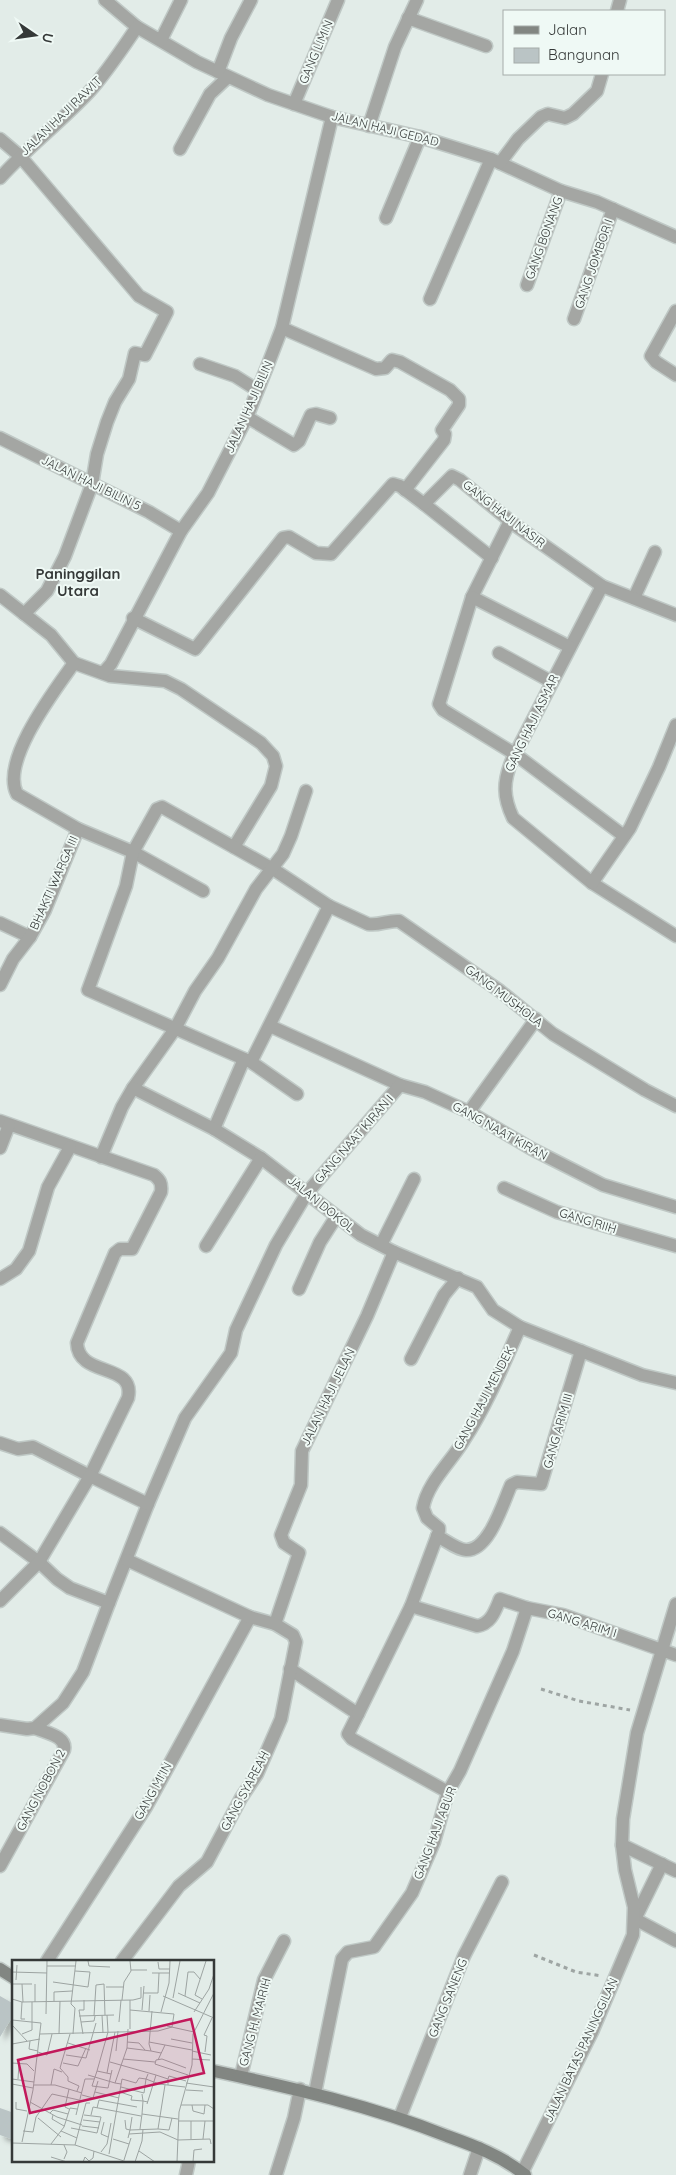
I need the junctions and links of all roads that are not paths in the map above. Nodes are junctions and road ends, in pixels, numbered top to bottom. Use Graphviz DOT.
graph roads {
  1 [pos="106,0"];
  2 [pos="181,0"];
  3 [pos="251,0"];
  4 [pos="338,0"];
  5 [pos="417,0"];
  6 [pos="408,18"];
  7 [pos="137,27"];
  8 [pos="161,40"];
  9 [pos="486,46"];
  10 [pos="223,75"];
  11 [pos="602,75"];
  12 [pos="294,104"];
  13 [pos="332,117"];
  14 [pos="369,126"];
  15 [pos="420,137"];
  16 [pos="0,139"];
  17 [pos="180,149"];
  18 [pos="20,156"];
  19 [pos="496,161"];
  20 [pos="0,178"];
  21 [pos="561,191"];
  22 [pos="613,209"];
  23 [pos="386,218"];
  24 [pos="676,237"];
  25 [pos="527,285"];
  26 [pos="430,299"];
  27 [pos="676,311"];
  28 [pos="574,319"];
  29 [pos="282,328"];
  30 [pos="200,364"];
  31 [pos="676,374"];
  32 [pos="257,390"];
  33 [pos="247,417"];
  34 [pos="330,418"];
  35 [pos="0,438"];
  36 [pos="92,484"];
  37 [pos="405,490"];
  38 [pos="424,504"];
  39 [pos="510,521"];
  40 [pos="181,531"];
  41 [pos="656,552"];
  42 [pos="492,558"];
  43 [pos="602,586"];
  44 [pos="0,595"];
  45 [pos="472,597"];
  46 [pos="634,598"];
  47 [pos="24,614"];
  48 [pos="676,615"];
  49 [pos="133,618"];
  50 [pos="570,646"];
  51 [pos="499,653"];
  52 [pos="74,662"];
  53 [pos="103,673"];
  54 [pos="552,682"];
  55 [pos="676,725"];
  56 [pos="516,754"];
  57 [pos="306,791"];
  58 [pos="78,829"];
  59 [pos="624,836"];
  60 [pos="234,847"];
  61 [pos="134,852"];
  62 [pos="273,869"];
  63 [pos="592,883"];
  64 [pos="204,892"];
  65 [pos="329,906"];
  66 [pos="0,923"];
  67 [pos="676,936"];
  68 [pos="30,938"];
  69 [pos="0,985"];
  70 [pos="536,1019"];
  71 [pos="270,1026"];
  72 [pos="175,1029"];
  73 [pos="247,1061"];
  74 [pos="400,1086"];
  75 [pos="133,1088"];
  76 [pos="297,1094"];
  77 [pos="676,1106"];
  78 [pos="469,1112"];
  79 [pos="4,1123"];
  80 [pos="214,1129"];
  81 [pos="70,1147"];
  82 [pos="0,1148"];
  83 [pos="101,1157"];
  84 [pos="261,1158"];
  85 [pos="414,1179"];
  86 [pos="504,1188"];
  87 [pos="307,1193"];
  88 [pos="676,1207"];
  89 [pos="336,1217"];
  90 [pos="381,1245"];
  91 [pos="206,1246"];
  92 [pos="676,1246"];
  93 [pos="394,1252"];
  94 [pos="458,1278"];
  95 [pos="0,1279"];
  96 [pos="299,1289"];
  97 [pos="520,1327"];
  98 [pos="581,1351"];
  99 [pos="411,1359"];
  100 [pos="676,1383"];
  101 [pos="0,1443"];
  102 [pos="90,1476"];
  103 [pos="148,1504"];
  104 [pos="0,1533"];
  105 [pos="437,1536"];
  106 [pos="127,1560"];
  107 [pos="40,1562"];
  108 [pos="0,1600"];
  109 [pos="109,1603"];
  110 [pos="676,1604"];
  111 [pos="411,1606"];
  112 [pos="527,1608"];
  113 [pos="250,1616"];
  114 [pos="275,1624"];
  115 [pos="663,1650"];
  116 [pos="676,1655"];
  117 [pos="290,1669"];
  118 [pos="358,1714"];
  119 [pos="0,1725"];
  120 [pos="35,1728"];
  121 [pos="448,1792"];
  122 [pos="622,1845"];
  123 [pos="662,1864"];
  124 [pos="0,1866"];
  125 [pos="676,1871"];
  126 [pos="502,1882"];
  127 [pos="635,1919"];
  128 [pos="676,1941"];
  129 [pos="284,1942"];
  130 [pos="48,1960"];
  131 [pos="123,1960"];
  132 [pos="0,1968"];
  133 [pos="12,1977"];
  134 [pos="215,2071"];
  135 [pos="240,2076"];
  136 [pos="300,2089"];
  137 [pos="316,2094"];
  138 [pos="400,2117"];
  139 [pos="479,2148"];
  140 [pos="189,2162"];
  141 [pos="523,2174"];
  142 [pos="186,2175"];
  143 [pos="276,2175"];
  144 [pos="470,2175"];
  1 -- 7 [label="street, JALAN HAJI GEDAD"];
  2 -- 8 [label="street"];
  3 -- 10 [label="street"];
  4 -- 12 [label="street, GANG LIMIN"];
  5 -- 6 [label="street"];
  6 -- 9 [label="street"];
  6 -- 14 [label="street"];
  7 -- 8 [label="street, JALAN HAJI GEDAD"];
  7 -- 18 [label="street, JALAN HAJI RAWIT"];
  8 -- 10 [label="street, JALAN HAJI GEDAD"];
  10 -- 12 [label="street, JALAN HAJI GEDAD"];
  10 -- 17 [label="street"];
  11 -- 19 [label="street"];
  12 -- 13 [label="street, JALAN HAJI GEDAD"];
  13 -- 14 [label="street, JALAN HAJI GEDAD"];
  13 -- 29 [label="street, JALAN HAJI BILIN"];
  14 -- 15 [label="street, JALAN HAJI GEDAD"];
  15 -- 19 [label="street, JALAN HAJI GEDAD"];
  15 -- 23 [label="street"];
  16 -- 18 [label="street"];
  18 -- 20 [label="street, JALAN HAJI RAWIT"];
  18 -- 36 [label="street"];
  19 -- 21 [label="street, JALAN HAJI GEDAD"];
  19 -- 26 [label="street"];
  21 -- 22 [label="street, JALAN HAJI GEDAD"];
  21 -- 25 [label="street, GANG BONANG"];
  22 -- 24 [label="street, JALAN HAJI GEDAD"];
  22 -- 28 [label="street, GANG JOMBOR I"];
  27 -- 31 [label="street"];
  29 -- 32 [label="street, JALAN HAJI BILIN"];
  29 -- 37 [label="street"];
  30 -- 32 [label="street"];
  32 -- 33 [label="street, JALAN HAJI BILIN"];
  33 -- 34 [label="street"];
  33 -- 40 [label="street, JALAN HAJI BILIN"];
  35 -- 36 [label="street, JALAN HAJI BILIN 5"];
  36 -- 40 [label="street, JALAN HAJI BILIN 5"];
  36 -- 47 [label="street"];
  37 -- 38 [label="street"];
  37 -- 49 [label="street"];
  38 -- 39 [label="street, GANG HAJI NASIR"];
  38 -- 42 [label="street"];
  39 -- 42 [label="street"];
  39 -- 43 [label="street, GANG HAJI NASIR"];
  40 -- 49 [label="street, JALAN HAJI BILIN"];
  41 -- 46 [label="street"];
  42 -- 45 [label="street"];
  43 -- 46 [label="street, GANG HAJI NASIR"];
  43 -- 50 [label="street, GANG HAJI ASMAR"];
  44 -- 47 [label="street"];
  45 -- 50 [label="street"];
  45 -- 56 [label="street"];
  46 -- 48 [label="street, GANG HAJI NASIR"];
  47 -- 52 [label="street"];
  49 -- 53 [label="street, JALAN HAJI BILIN"];
  50 -- 54 [label="street, GANG HAJI ASMAR"];
  51 -- 54 [label="street"];
  52 -- 53 [label="street"];
  52 -- 58 [label="street"];
  53 -- 60 [label="street"];
  54 -- 56 [label="street, GANG HAJI ASMAR"];
  55 -- 59 [label="street"];
  56 -- 59 [label="street"];
  56 -- 63 [label="street, GANG HAJI ASMAR"];
  57 -- 62 [label="street"];
  58 -- 61 [label="street"];
  58 -- 68 [label="street, BHAKTI WARGA III"];
  59 -- 63 [label="street"];
  60 -- 61 [label="street, GANG MUSHOLA"];
  60 -- 62 [label="street, GANG MUSHOLA"];
  61 -- 64 [label="street"];
  61 -- 72 [label="street"];
  62 -- 65 [label="street, GANG MUSHOLA"];
  62 -- 72 [label="street"];
  63 -- 67 [label="street, GANG HAJI ASMAR"];
  65 -- 70 [label="street, GANG MUSHOLA"];
  65 -- 71 [label="street"];
  66 -- 68 [label="street"];
  68 -- 69 [label="street, BHAKTI WARGA III"];
  70 -- 77 [label="street, GANG MUSHOLA"];
  70 -- 78 [label="street"];
  71 -- 73 [label="street"];
  71 -- 74 [label="street, GANG NAAT KIRAN"];
  72 -- 73 [label="street"];
  72 -- 75 [label="street"];
  73 -- 76 [label="street"];
  73 -- 80 [label="street"];
  74 -- 78 [label="street, GANG NAAT KIRAN"];
  74 -- 87 [label="street, GANG NAAT KIRAN I"];
  75 -- 80 [label="street, JALAN DOKOL"];
  75 -- 83 [label="street"];
  78 -- 88 [label="street, GANG NAAT KIRAN"];
  79 -- 81 [label="street"];
  79 -- 82 [label="street"];
  80 -- 84 [label="street, JALAN DOKOL"];
  81 -- 83 [label="street"];
  81 -- 95 [label="street"];
  83 -- 102 [label="street"];
  84 -- 87 [label="street, JALAN DOKOL"];
  84 -- 91 [label="street"];
  85 -- 90 [label="street"];
  86 -- 92 [label="street, GANG RIIH"];
  87 -- 89 [label="street, JALAN DOKOL"];
  87 -- 103 [label="street, GANG NAAT KIRAN I"];
  89 -- 90 [label="street, JALAN DOKOL"];
  89 -- 96 [label="street"];
  90 -- 93 [label="street, JALAN DOKOL"];
  93 -- 94 [label="street, JALAN DOKOL"];
  93 -- 114 [label="street, JALAN HAJI JELAN"];
  94 -- 97 [label="street, JALAN DOKOL"];
  94 -- 99 [label="street"];
  97 -- 98 [label="street, JALAN DOKOL"];
  97 -- 105 [label="street, GANG HAJI MENDEK"];
  98 -- 100 [label="street, JALAN DOKOL"];
  98 -- 105 [label="street, GANG ARIM III"];
  101 -- 102 [label="street"];
  102 -- 103 [label="street"];
  102 -- 107 [label="street"];
  103 -- 106 [label="street, GANG NAAT KIRAN I"];
  104 -- 107 [label="street"];
  105 -- 111 [label="street"];
  106 -- 109 [label="street, GANG NAAT KIRAN I"];
  106 -- 113 [label="street, GANG SYAREAH"];
  107 -- 108 [label="street"];
  107 -- 109 [label="street"];
  109 -- 120 [label="street, GANG NAAT KIRAN I"];
  110 -- 115 [label="street, JALAN BATAS PANINGGILAN"];
  111 -- 112 [label="street, GANG ARIM I"];
  111 -- 118 [label="street"];
  112 -- 115 [label="street, GANG ARIM I"];
  112 -- 121 [label="street, GANG HAJI ABUR"];
  113 -- 114 [label="street, GANG SYAREAH"];
  113 -- 130 [label="street, GANG MI'IN"];
  114 -- 117 [label="street, GANG SYAREAH"];
  115 -- 116 [label="street, GANG ARIM I"];
  115 -- 122 [label="street, JALAN BATAS PANINGGILAN"];
  117 -- 118 [label="street"];
  117 -- 131 [label="street, GANG SYAREAH"];
  118 -- 121 [label="street"];
  119 -- 120 [label="street"];
  120 -- 124 [label="street, GANG NOBON 2"];
  121 -- 137 [label="street, GANG HAJI ABUR"];
  122 -- 123 [label="street"];
  122 -- 127 [label="street, JALAN BATAS PANINGGILAN"];
  123 -- 125 [label="street"];
  123 -- 127 [label="street"];
  126 -- 138 [label="street, GANG SANENG"];
  127 -- 128 [label="street"];
  127 -- 141 [label="street, JALAN BATAS PANINGGILAN"];
  129 -- 135 [label="street, GANG H. MAIRIH"];
  132 -- 133 [label="main road"];
  134 -- 135 [label="main road"];
  135 -- 136 [label="main road"];
  136 -- 137 [label="main road"];
  136 -- 143 [label="street"];
  137 -- 138 [label="main road"];
  138 -- 139 [label="main road"];
  139 -- 141 [label="main road"];
  139 -- 144 [label="street"];
  140 -- 142 [label="street"];
}
